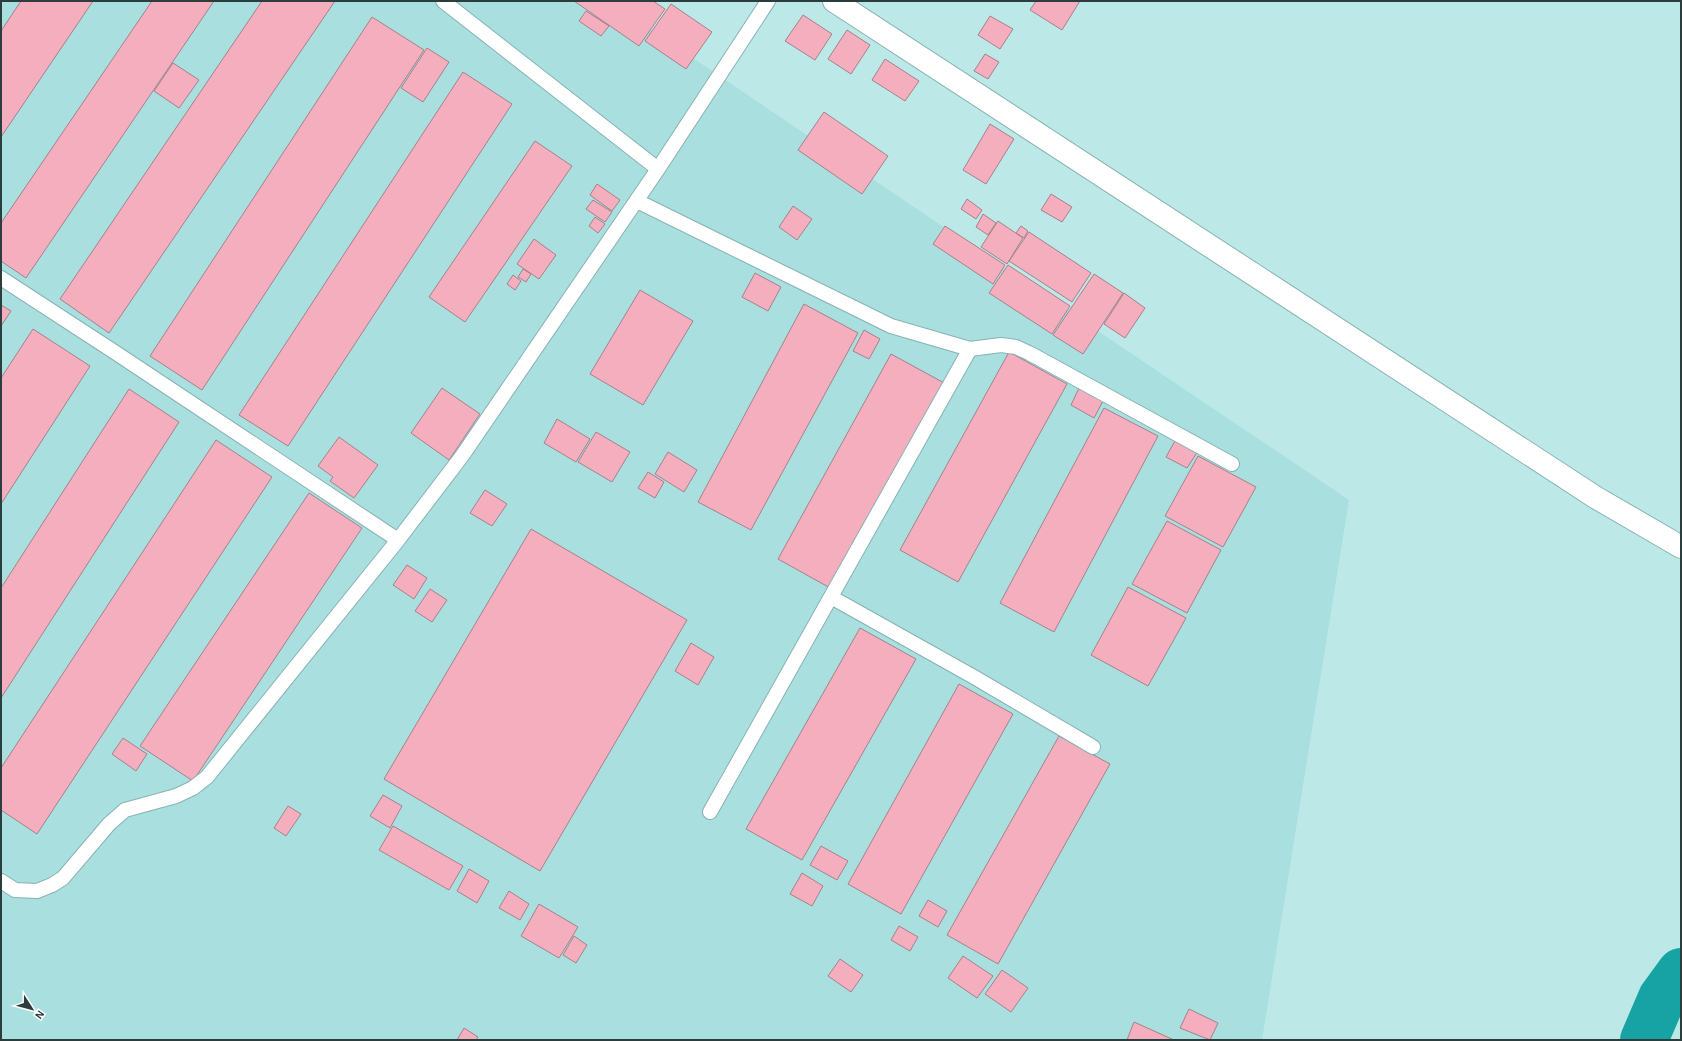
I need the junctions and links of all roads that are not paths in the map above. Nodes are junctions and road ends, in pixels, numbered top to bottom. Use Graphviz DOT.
graph roads {
  1 [pos="443,1"];
  2 [pos="768,1"];
  3 [pos="834,1"];
  4 [pos="658,169"];
  5 [pos="637,201"];
  6 [pos="1,278"];
  7 [pos="970,349"];
  8 [pos="1232,464"];
  9 [pos="1671,537"];
  10 [pos="398,540"];
  11 [pos="1681,547"];
  12 [pos="831,597"];
  13 [pos="1093,746"];
  14 [pos="710,812"];
  15 [pos="1,881"];
  1 -- 4 [label="lane"];
  2 -- 4 [label="lane"];
  3 -- 9 [label="street"];
  4 -- 5 [label="lane"];
  5 -- 7 [label="lane"];
  5 -- 10 [label="lane"];
  6 -- 10 [label="lane"];
  7 -- 8 [label="lane"];
  7 -- 12 [label="lane"];
  9 -- 11 [label="street"];
  10 -- 15 [label="lane"];
  12 -- 13 [label="lane"];
  12 -- 14 [label="lane"];
}
